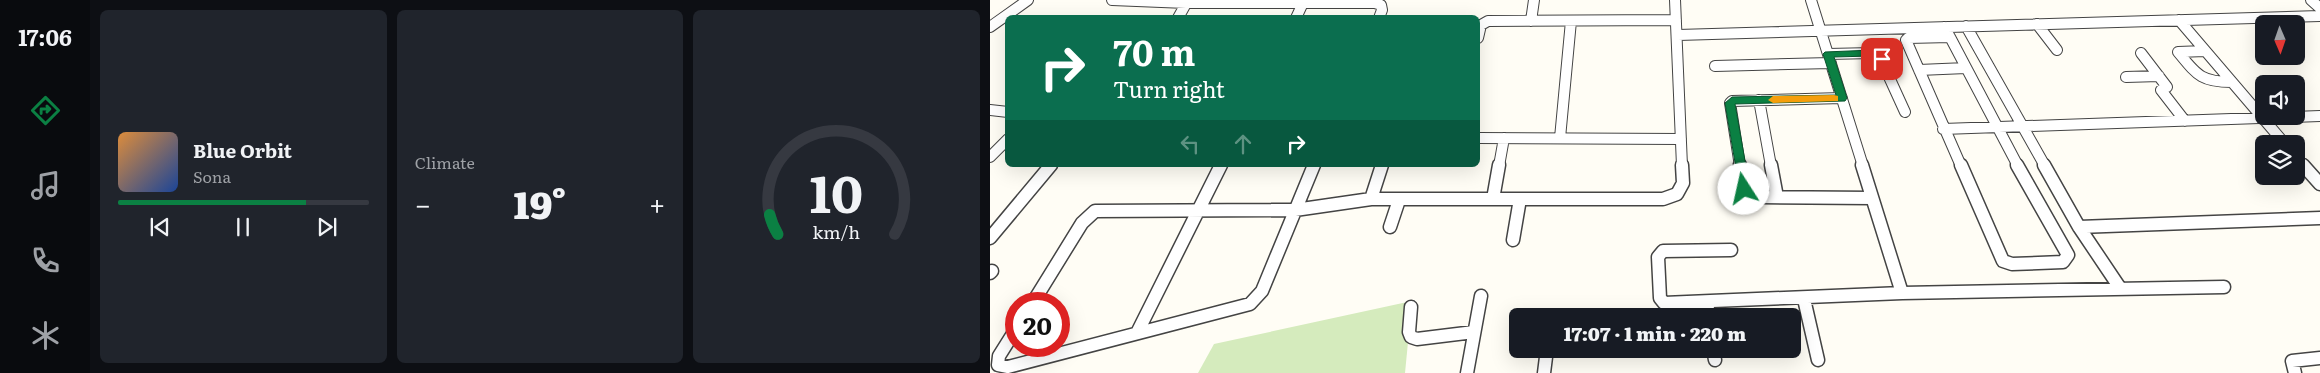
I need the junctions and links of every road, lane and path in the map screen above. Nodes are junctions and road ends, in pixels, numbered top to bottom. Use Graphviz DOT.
graph roads {
  1 [pos="1028,0"];
  2 [pos="1112,0"];
  3 [pos="1534,0"];
  4 [pos="1675,0"];
  5 [pos="1812,0"];
  6 [pos="2312,0"];
  7 [pos="1187,2"];
  8 [pos="1298,2"];
  9 [pos="2320,8"];
  10 [pos="1007,15"];
  11 [pos="1180,15"];
  12 [pos="1296,15"];
  13 [pos="1380,15"];
  14 [pos="1005,16"];
  15 [pos="2320,16"];
  16 [pos="1676,20"];
  17 [pos="2179,20"];
  18 [pos="1531,21"];
  19 [pos="1571,21"];
  20 [pos="2037,24"];
  21 [pos="1966,26"];
  22 [pos="990,27"];
  23 [pos="1480,29"];
  24 [pos="1821,30"];
  25 [pos="1947,32"];
  26 [pos="1678,35"];
  27 [pos="2057,50"];
  28 [pos="2205,51"];
  29 [pos="2141,53"];
  30 [pos="1830,58"];
  31 [pos="1716,66"];
  32 [pos="1966,68"];
  33 [pos="1919,70"];
  34 [pos="2126,76"];
  35 [pos="2159,76"];
  36 [pos="2232,82"];
  37 [pos="1842,98"];
  38 [pos="1759,100"];
  39 [pos="990,110"];
  40 [pos="2255,110"];
  41 [pos="1005,112"];
  42 [pos="1905,112"];
  43 [pos="2320,116"];
  44 [pos="2305,117"];
  45 [pos="2255,118"];
  46 [pos="2185,121"];
  47 [pos="2268,125"];
  48 [pos="2021,126"];
  49 [pos="1996,127"];
  50 [pos="1944,129"];
  51 [pos="2276,135"];
  52 [pos="1480,138"];
  53 [pos="1504,138"];
  54 [pos="1560,138"];
  55 [pos="1681,139"];
  56 [pos="1005,141"];
  57 [pos="990,157"];
  58 [pos="1049,167"];
  59 [pos="1220,167"];
  60 [pos="1313,167"];
  61 [pos="1381,167"];
  62 [pos="2305,167"];
  63 [pos="2320,184"];
  64 [pos="1777,197"];
  65 [pos="1872,198"];
  66 [pos="1371,199"];
  67 [pos="1493,199"];
  68 [pos="1520,199"];
  69 [pos="1399,200"];
  70 [pos="1198,210"];
  71 [pos="1294,210"];
  72 [pos="2320,218"];
  73 [pos="1390,227"];
  74 [pos="2079,227"];
  75 [pos="990,238"];
  76 [pos="1513,240"];
  77 [pos="1731,250"];
  78 [pos="2224,287"];
  79 [pos="2120,288"];
  80 [pos="1039,292"];
  81 [pos="1902,293"];
  82 [pos="1481,296"];
  83 [pos="1804,298"];
  84 [pos="1707,302"];
  85 [pos="1412,308"];
  86 [pos="1708,308"];
  87 [pos="1138,332"];
  88 [pos="1474,332"];
  89 [pos="1005,346"];
  90 [pos="1070,350"];
  91 [pos="1045,357"];
  92 [pos="1546,358"];
  93 [pos="2320,358"];
  94 [pos="1818,360"];
  95 [pos="1468,373"];
  96 [pos="1544,373"];
  97 [pos="2295,373"];
  1 -- 10 [label="street"];
  2 -- 7 [label="street"];
  3 -- 18 [label="street"];
  4 -- 16 [label="street"];
  5 -- 24 [label="street"];
  6 -- 9 [label="street"];
  7 -- 8 [label="street"];
  7 -- 11 [label="street"];
  8 -- 12 [label="street"];
  8 -- 13 [label="street"];
  14 -- 22 [label="street"];
  15 -- 17 [label="street"];
  16 -- 19 [label="street"];
  16 -- 26 [label="street"];
  17 -- 20 [label="street"];
  17 -- 28 [label="street"];
  18 -- 19 [label="street"];
  18 -- 23 [label="street"];
  19 -- 54 [label="street"];
  20 -- 21 [label="street"];
  20 -- 27 [label="street"];
  21 -- 25 [label="street"];
  21 -- 48 [label="street"];
  24 -- 25 [label="street"];
  24 -- 26 [label="street"];
  24 -- 30 [label="street"];
  25 -- 32 [label="street"];
  25 -- 33 [label="street"];
  26 -- 55 [label="street"];
  28 -- 36 [label="street"];
  28 -- 36 [label="street"];
  29 -- 35 [label="street"];
  30 -- 31 [label="street"];
  30 -- 37 [label="street"];
  30 -- 42 [label="street"];
  32 -- 33 [label="street"];
  32 -- 49 [label="street"];
  33 -- 50 [label="street"];
  34 -- 35 [label="street"];
  35 -- 46 [label="street"];
  36 -- 40 [label="street"];
  37 -- 38 [label="street"];
  37 -- 65 [label="street"];
  38 -- 64 [label="street"];
  38 -- 64 [label="street"];
  39 -- 41 [label="street"];
  43 -- 44 [label="street"];
  45 -- 46 [label="street"];
  46 -- 48 [label="street"];
  47 -- 51 [label="street"];
  48 -- 49 [label="street"];
  48 -- 74 [label="street"];
  49 -- 50 [label="street"];
  49 -- 50 [label="street"];
  52 -- 53 [label="street"];
  53 -- 54 [label="street"];
  53 -- 67 [label="street"];
  54 -- 55 [label="street"];
  55 -- 68 [label="street"];
  56 -- 57 [label="street"];
  58 -- 75 [label="street"];
  59 -- 70 [label="street"];
  60 -- 71 [label="street"];
  61 -- 66 [label="street"];
  62 -- 63 [label="street"];
  64 -- 65 [label="street"];
  65 -- 81 [label="street"];
  66 -- 69 [label="street"];
  66 -- 71 [label="street"];
  67 -- 68 [label="street"];
  67 -- 69 [label="street"];
  68 -- 76 [label="street"];
  69 -- 73 [label="street"];
  70 -- 71 [label="street"];
  70 -- 80 [label="street"];
  70 -- 87 [label="street"];
  71 -- 87 [label="street"];
  72 -- 74 [label="street"];
  74 -- 79 [label="street"];
  77 -- 84 [label="street"];
  78 -- 79 [label="street"];
  79 -- 81 [label="street"];
  81 -- 83 [label="street"];
  82 -- 88 [label="street"];
  83 -- 84 [label="street"];
  83 -- 94 [label="street"];
  84 -- 86 [label="street"];
  85 -- 88 [label="street"];
  87 -- 90 [label="street"];
  88 -- 95 [label="street"];
  89 -- 91 [label="street"];
  92 -- 96 [label="street"];
  93 -- 97 [label="street"];
}
